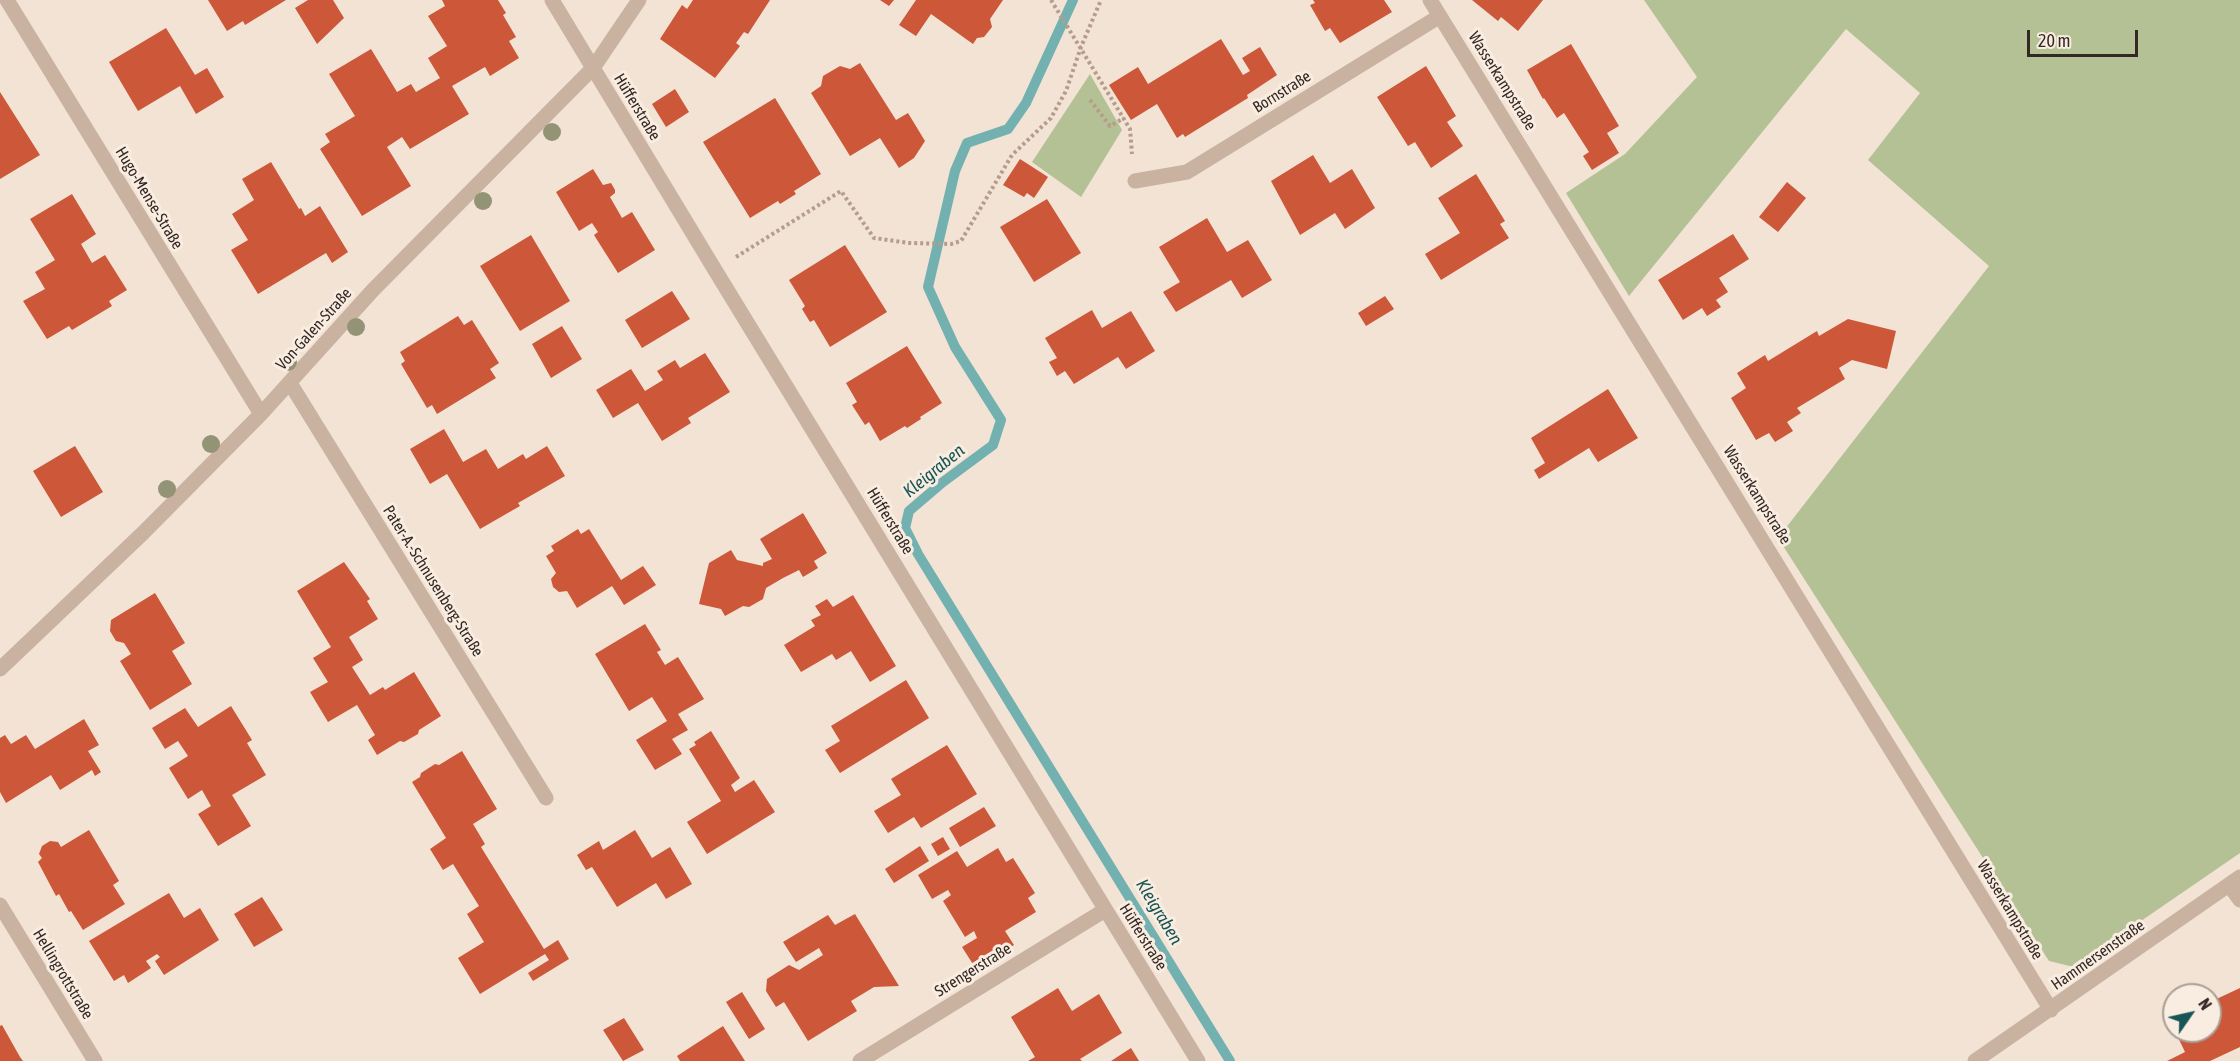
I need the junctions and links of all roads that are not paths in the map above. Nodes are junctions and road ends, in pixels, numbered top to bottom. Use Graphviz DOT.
graph roads {
  1 [pos="7,0"];
  2 [pos="552,0"];
  3 [pos="639,0"];
  4 [pos="1430,0"];
  5 [pos="1440,16"];
  6 [pos="593,68"];
  7 [pos="1135,181"];
  8 [pos="290,383"];
  9 [pos="261,414"];
  10 [pos="0,669"];
  11 [pos="546,798"];
  12 [pos="2234,881"];
  13 [pos="2240,900"];
  14 [pos="0,905"];
  15 [pos="1105,910"];
  16 [pos="2050,1010"];
  17 [pos="95,1061"];
  18 [pos="860,1061"];
  19 [pos="1198,1061"];
  20 [pos="1975,1061"];
  1 -- 9 [label="street, Hugo-Mense-Straße"];
  2 -- 6 [label="street, Hüfferstraße"];
  3 -- 6 [label="street, Von-Galen-Straße"];
  4 -- 5 [label="street, Wasserkampstraße"];
  5 -- 7 [label="street, Bornstraße"];
  5 -- 16 [label="street, Wasserkampstraße"];
  6 -- 8 [label="street, Von-Galen-Straße"];
  6 -- 15 [label="street, Hüfferstraße"];
  8 -- 9 [label="street, Von-Galen-Straße"];
  8 -- 11 [label="street, Pater-A.-Schnusenberg-Straße"];
  9 -- 10 [label="street, Von-Galen-Straße"];
  12 -- 13 [label="street"];
  12 -- 16 [label="street, Hammersenstraße"];
  14 -- 17 [label="street, Hellingrottstraße"];
  15 -- 18 [label="street, Strengerstraße"];
  15 -- 19 [label="street, Hüfferstraße"];
  16 -- 20 [label="street, Hammersenstraße"];
}
